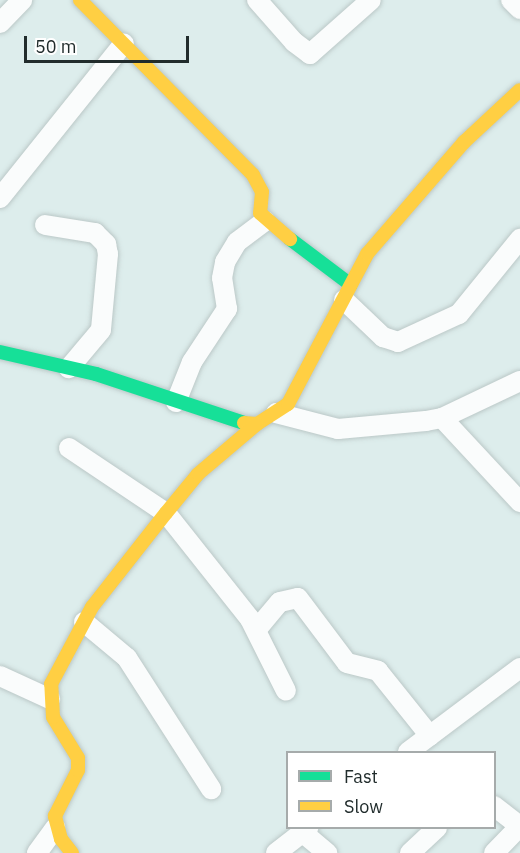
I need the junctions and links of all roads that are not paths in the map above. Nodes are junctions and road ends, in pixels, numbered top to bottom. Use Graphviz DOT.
graph roads {
  1 [pos="22,0"];
  2 [pos="80,0"];
  3 [pos="257,0"];
  4 [pos="371,0"];
  5 [pos="511,0"];
  6 [pos="520,9"];
  7 [pos="0,23"];
  8 [pos="124,43"];
  9 [pos="520,90"];
  10 [pos="0,198"];
  11 [pos="265,221"];
  12 [pos="45,225"];
  13 [pos="520,239"];
  14 [pos="347,293"];
  15 [pos="0,352"];
  16 [pos="69,368"];
  17 [pos="520,381"];
  18 [pos="176,402"];
  19 [pos="276,412"];
  20 [pos="442,418"];
  21 [pos="257,424"];
  22 [pos="69,448"];
  23 [pos="520,502"];
  24 [pos="166,513"];
  25 [pos="84,622"];
  26 [pos="257,629"];
  27 [pos="520,668"];
  28 [pos="0,676"];
  29 [pos="286,691"];
  30 [pos="50,699"];
  31 [pos="430,736"];
  32 [pos="411,751"];
  33 [pos="211,789"];
  34 [pos="496,807"];
  35 [pos="520,826"];
  36 [pos="55,828"];
  37 [pos="436,829"];
  38 [pos="305,830"];
  39 [pos="37,853"];
  40 [pos="72,853"];
  41 [pos="276,853"];
  42 [pos="327,853"];
  43 [pos="410,853"];
  44 [pos="494,853"];
  1 -- 7 [label="street"];
  2 -- 8 [label="street"];
  3 -- 4 [label="street"];
  5 -- 6 [label="street"];
  8 -- 10 [label="street"];
  8 -- 11 [label="street"];
  9 -- 14 [label="street"];
  11 -- 14 [label="street"];
  11 -- 18 [label="street"];
  12 -- 16 [label="street"];
  13 -- 14 [label="street"];
  14 -- 19 [label="street"];
  15 -- 16 [label="street"];
  16 -- 18 [label="street"];
  17 -- 20 [label="street"];
  18 -- 21 [label="street"];
  19 -- 20 [label="street"];
  19 -- 21 [label="street"];
  20 -- 23 [label="street"];
  21 -- 24 [label="street"];
  22 -- 24 [label="street"];
  24 -- 25 [label="street"];
  24 -- 26 [label="street"];
  25 -- 30 [label="street"];
  25 -- 33 [label="street"];
  26 -- 29 [label="street"];
  26 -- 31 [label="street"];
  27 -- 31 [label="street"];
  28 -- 30 [label="street"];
  30 -- 36 [label="street"];
  31 -- 32 [label="street"];
  34 -- 35 [label="street"];
  35 -- 44 [label="street"];
  36 -- 39 [label="street"];
  36 -- 40 [label="street"];
  37 -- 43 [label="street"];
  38 -- 41 [label="street"];
  38 -- 42 [label="street"];
}
